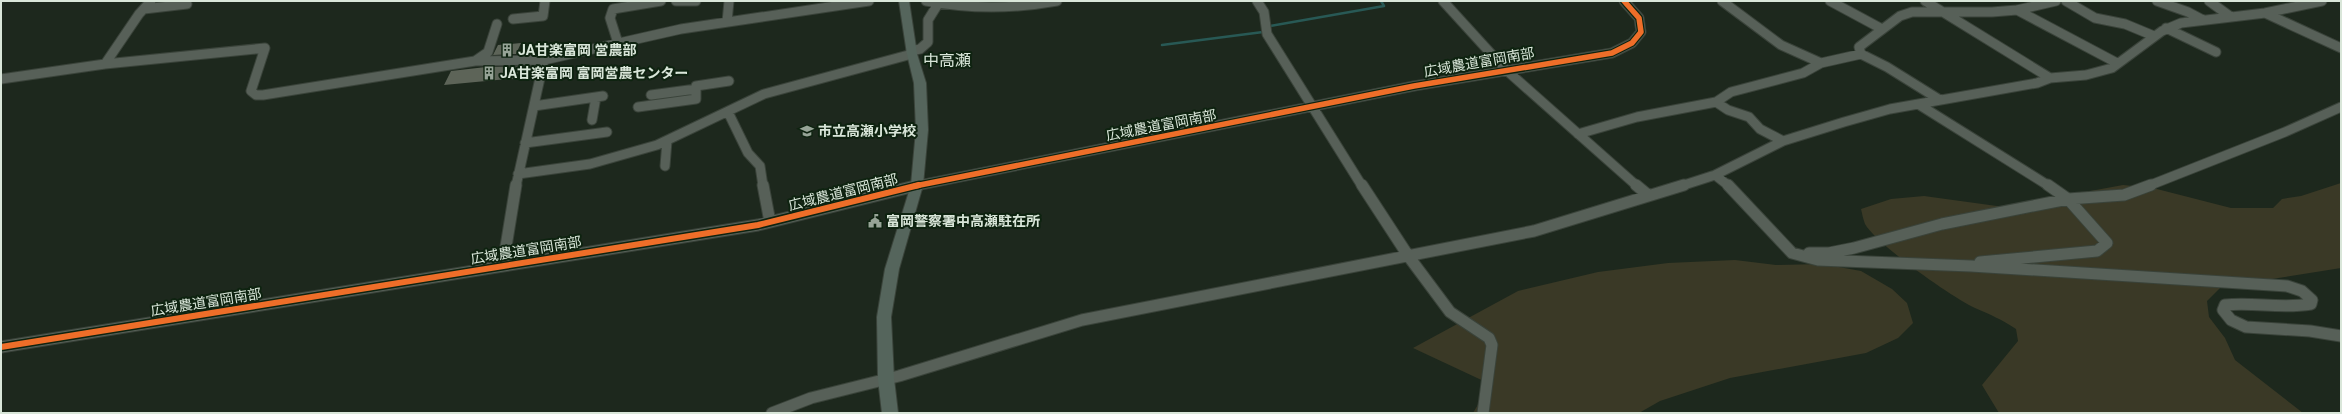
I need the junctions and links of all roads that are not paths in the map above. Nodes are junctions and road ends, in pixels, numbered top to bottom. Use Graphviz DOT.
graph roads {
  1 [pos="152,1"];
  2 [pos="545,1"];
  3 [pos="661,1"];
  4 [pos="676,1"];
  5 [pos="696,1"];
  6 [pos="729,1"];
  7 [pos="869,1"];
  8 [pos="904,1"];
  9 [pos="1055,1"];
  10 [pos="1257,1"];
  11 [pos="1443,1"];
  12 [pos="1624,1"];
  13 [pos="1722,1"];
  14 [pos="1830,1"];
  15 [pos="1925,1"];
  16 [pos="2056,1"];
  17 [pos="2066,1"];
  18 [pos="2157,1"];
  19 [pos="2209,1"];
  20 [pos="2282,1"];
  21 [pos="2322,1"];
  22 [pos="933,2"];
  23 [pos="637,3"];
  24 [pos="187,4"];
  25 [pos="996,4"];
  26 [pos="2292,6"];
  27 [pos="144,9"];
  28 [pos="2017,10"];
  29 [pos="1940,11"];
  30 [pos="2265,13"];
  31 [pos="2231,17"];
  32 [pos="513,20"];
  33 [pos="2203,20"];
  34 [pos="727,22"];
  35 [pos="497,24"];
  36 [pos="2166,28"];
  37 [pos="1882,29"];
  38 [pos="2154,36"];
  39 [pos="618,43"];
  40 [pos="2341,48"];
  41 [pos="2216,52"];
  42 [pos="912,53"];
  43 [pos="1861,54"];
  44 [pos="544,60"];
  45 [pos="475,61"];
  46 [pos="1822,63"];
  47 [pos="2117,63"];
  48 [pos="105,64"];
  49 [pos="1505,69"];
  50 [pos="2050,78"];
  51 [pos="1,79"];
  52 [pos="729,81"];
  53 [pos="696,89"];
  54 [pos="650,95"];
  55 [pos="1940,100"];
  56 [pos="1716,102"];
  57 [pos="1918,104"];
  58 [pos="534,106"];
  59 [pos="638,107"];
  60 [pos="1311,107"];
  61 [pos="2341,107"];
  62 [pos="728,112"];
  63 [pos="592,120"];
  64 [pos="607,132"];
  65 [pos="1578,134"];
  66 [pos="667,141"];
  67 [pos="1783,141"];
  68 [pos="525,142"];
  69 [pos="665,166"];
  70 [pos="518,174"];
  71 [pos="1715,175"];
  72 [pos="917,185"];
  73 [pos="1648,195"];
  74 [pos="2068,199"];
  75 [pos="770,222"];
  76 [pos="1792,253"];
  77 [pos="1409,257"];
  78 [pos="503,265"];
  79 [pos="1971,266"];
  80 [pos="2341,336"];
  81 [pos="1,347"];
  82 [pos="886,379"];
  83 [pos="772,413"];
  84 [pos="890,413"];
  85 [pos="1483,413"];
  1 -- 27 [label="street"];
  2 -- 32 [label="street"];
  3 -- 23 [label="street"];
  4 -- 5 [label="street"];
  6 -- 34 [label="street"];
  7 -- 34 [label="street"];
  8 -- 42 [label="main road"];
  9 -- 25 [label="street"];
  10 -- 60 [label="street"];
  11 -- 49 [label="street"];
  12 -- 49 [label="street, 広域農道富岡南部"];
  13 -- 46 [label="street"];
  14 -- 37 [label="street"];
  15 -- 29 [label="street"];
  16 -- 28 [label="street"];
  17 -- 38 [label="street"];
  18 -- 33 [label="street"];
  19 -- 31 [label="street"];
  20 -- 26 [label="street"];
  21 -- 26 [label="street"];
  22 -- 25 [label="street"];
  22 -- 42 [label="street"];
  23 -- 39 [label="street"];
  24 -- 27 [label="street"];
  26 -- 30 [label="street"];
  27 -- 48 [label="street"];
  28 -- 29 [label="street"];
  28 -- 47 [label="street"];
  29 -- 37 [label="street"];
  29 -- 50 [label="street"];
  30 -- 31 [label="street"];
  30 -- 40 [label="street"];
  31 -- 33 [label="street"];
  33 -- 36 [label="street"];
  34 -- 39 [label="street"];
  35 -- 45 [label="street"];
  36 -- 38 [label="street"];
  36 -- 41 [label="street"];
  37 -- 43 [label="street"];
  38 -- 47 [label="street"];
  39 -- 44 [label="street"];
  42 -- 62 [label="street"];
  42 -- 72 [label="main road"];
  43 -- 46 [label="street"];
  43 -- 55 [label="street"];
  44 -- 45 [label="street"];
  44 -- 58 [label="street"];
  45 -- 48 [label="street"];
  46 -- 56 [label="street"];
  47 -- 50 [label="street"];
  48 -- 51 [label="street"];
  49 -- 60 [label="street, 広域農道富岡南部"];
  49 -- 65 [label="street"];
  50 -- 55 [label="street"];
  52 -- 53 [label="street"];
  53 -- 54 [label="street"];
  53 -- 59 [label="street"];
  55 -- 57 [label="street"];
  56 -- 65 [label="street"];
  56 -- 67 [label="street"];
  57 -- 67 [label="street"];
  57 -- 74 [label="street"];
  58 -- 63 [label="street"];
  58 -- 68 [label="street"];
  60 -- 72 [label="street, 広域農道富岡南部"];
  60 -- 77 [label="street"];
  61 -- 74 [label="street"];
  62 -- 66 [label="street"];
  62 -- 75 [label="street"];
  64 -- 68 [label="street"];
  65 -- 73 [label="street"];
  66 -- 69 [label="street"];
  66 -- 70 [label="street"];
  67 -- 71 [label="street"];
  68 -- 70 [label="street"];
  70 -- 78 [label="street"];
  71 -- 73 [label="street"];
  71 -- 76 [label="street"];
  72 -- 75 [label="street, 広域農道富岡南部"];
  72 -- 82 [label="main road"];
  73 -- 77 [label="street"];
  74 -- 76 [label="street"];
  74 -- 79 [label="street"];
  75 -- 78 [label="street, 広域農道富岡南部"];
  76 -- 79 [label="street"];
  77 -- 82 [label="street"];
  77 -- 85 [label="street"];
  78 -- 81 [label="street, 広域農道富岡南部"];
  79 -- 80 [label="street"];
  82 -- 83 [label="street"];
  82 -- 84 [label="main road"];
}
